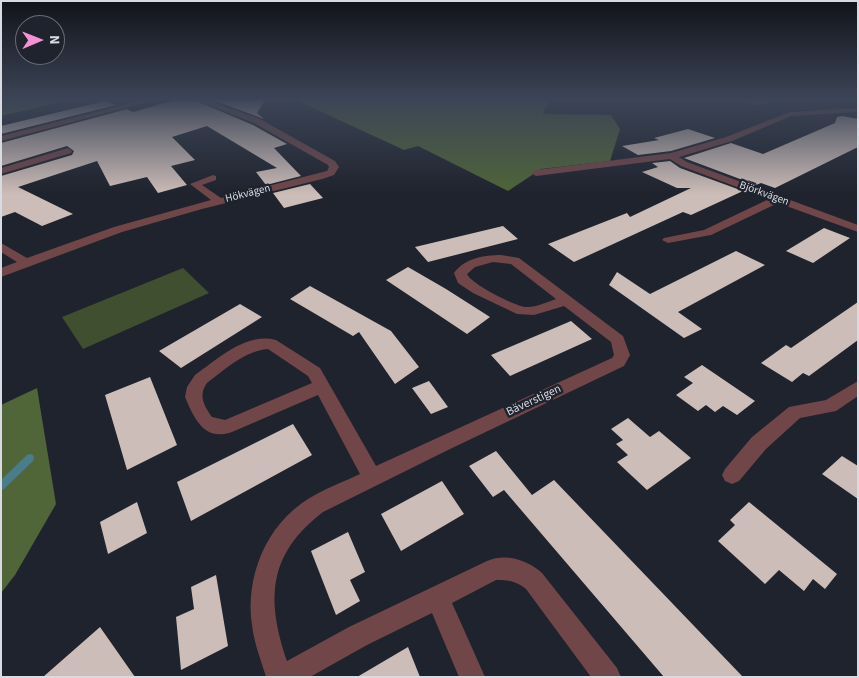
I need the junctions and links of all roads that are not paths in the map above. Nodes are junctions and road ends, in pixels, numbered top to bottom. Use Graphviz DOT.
graph roads {
  1 [pos="29,132"];
  2 [pos="279,132"];
  3 [pos="747,132"];
  4 [pos="1,139"];
  5 [pos="68,151"];
  6 [pos="672,156"];
  7 [pos="1,171"];
  8 [pos="536,173"];
  9 [pos="213,178"];
  10 [pos="778,198"];
  11 [pos="218,201"];
  12 [pos="858,228"];
  13 [pos="668,240"];
  14 [pos="1,246"];
  15 [pos="25,262"];
  16 [pos="1,273"];
  17 [pos="568,300"];
  18 [pos="322,386"];
  19 [pos="858,386"];
  20 [pos="732,475"];
  21 [pos="372,478"];
  22 [pos="437,597"];
  23 [pos="279,677"];
  24 [pos="284,677"];
  25 [pos="472,677"];
  26 [pos="608,677"];
  1 -- 4 [label="street"];
  2 -- 11 [label="street, Hökvägen"];
  3 -- 6 [label="street"];
  5 -- 7 [label="street"];
  6 -- 8 [label="street"];
  6 -- 10 [label="street, Björkvägen"];
  9 -- 11 [label="street"];
  10 -- 12 [label="street, Björkvägen"];
  10 -- 13 [label="street"];
  11 -- 15 [label="street, Hökvägen"];
  14 -- 15 [label="street"];
  15 -- 16 [label="street, Hökvägen"];
  17 -- 17 [label="street, Bäverstigen"];
  17 -- 21 [label="street, Bäverstigen"];
  18 -- 18 [label="street"];
  18 -- 21 [label="street"];
  19 -- 20 [label="street"];
  21 -- 23 [label="street, Bäverstigen"];
  22 -- 24 [label="street"];
  22 -- 25 [label="street"];
  22 -- 26 [label="street"];
}
